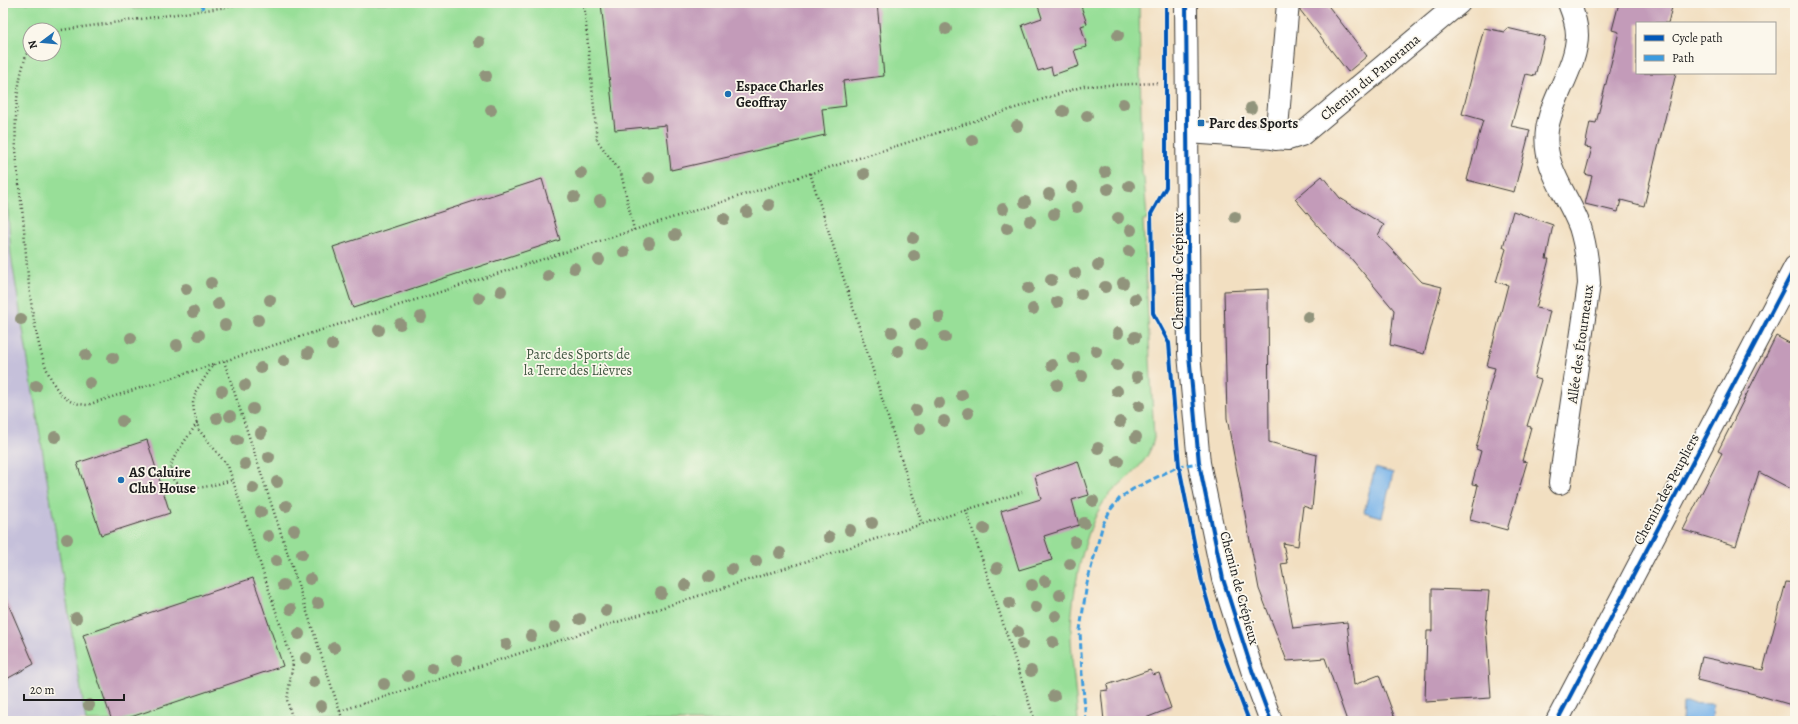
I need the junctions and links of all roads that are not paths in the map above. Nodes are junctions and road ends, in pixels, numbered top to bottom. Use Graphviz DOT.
graph roads {
  1 [pos="1186,3"];
  2 [pos="1288,3"];
  3 [pos="1459,3"];
  4 [pos="1569,3"];
  5 [pos="1188,132"];
  6 [pos="1276,139"];
  7 [pos="1795,267"];
  8 [pos="1560,483"];
  9 [pos="1271,721"];
  10 [pos="1557,721"];
  1 -- 5 [label="street, Chemin de Crépieux"];
  2 -- 6 [label="street"];
  3 -- 6 [label="street, Chemin du Panorama"];
  4 -- 8 [label="street, Allée des Étourneaux"];
  5 -- 6 [label="street, Chemin du Panorama"];
  5 -- 9 [label="street, Chemin de Crépieux"];
  7 -- 10 [label="street, Chemin des Peupliers"];
}
